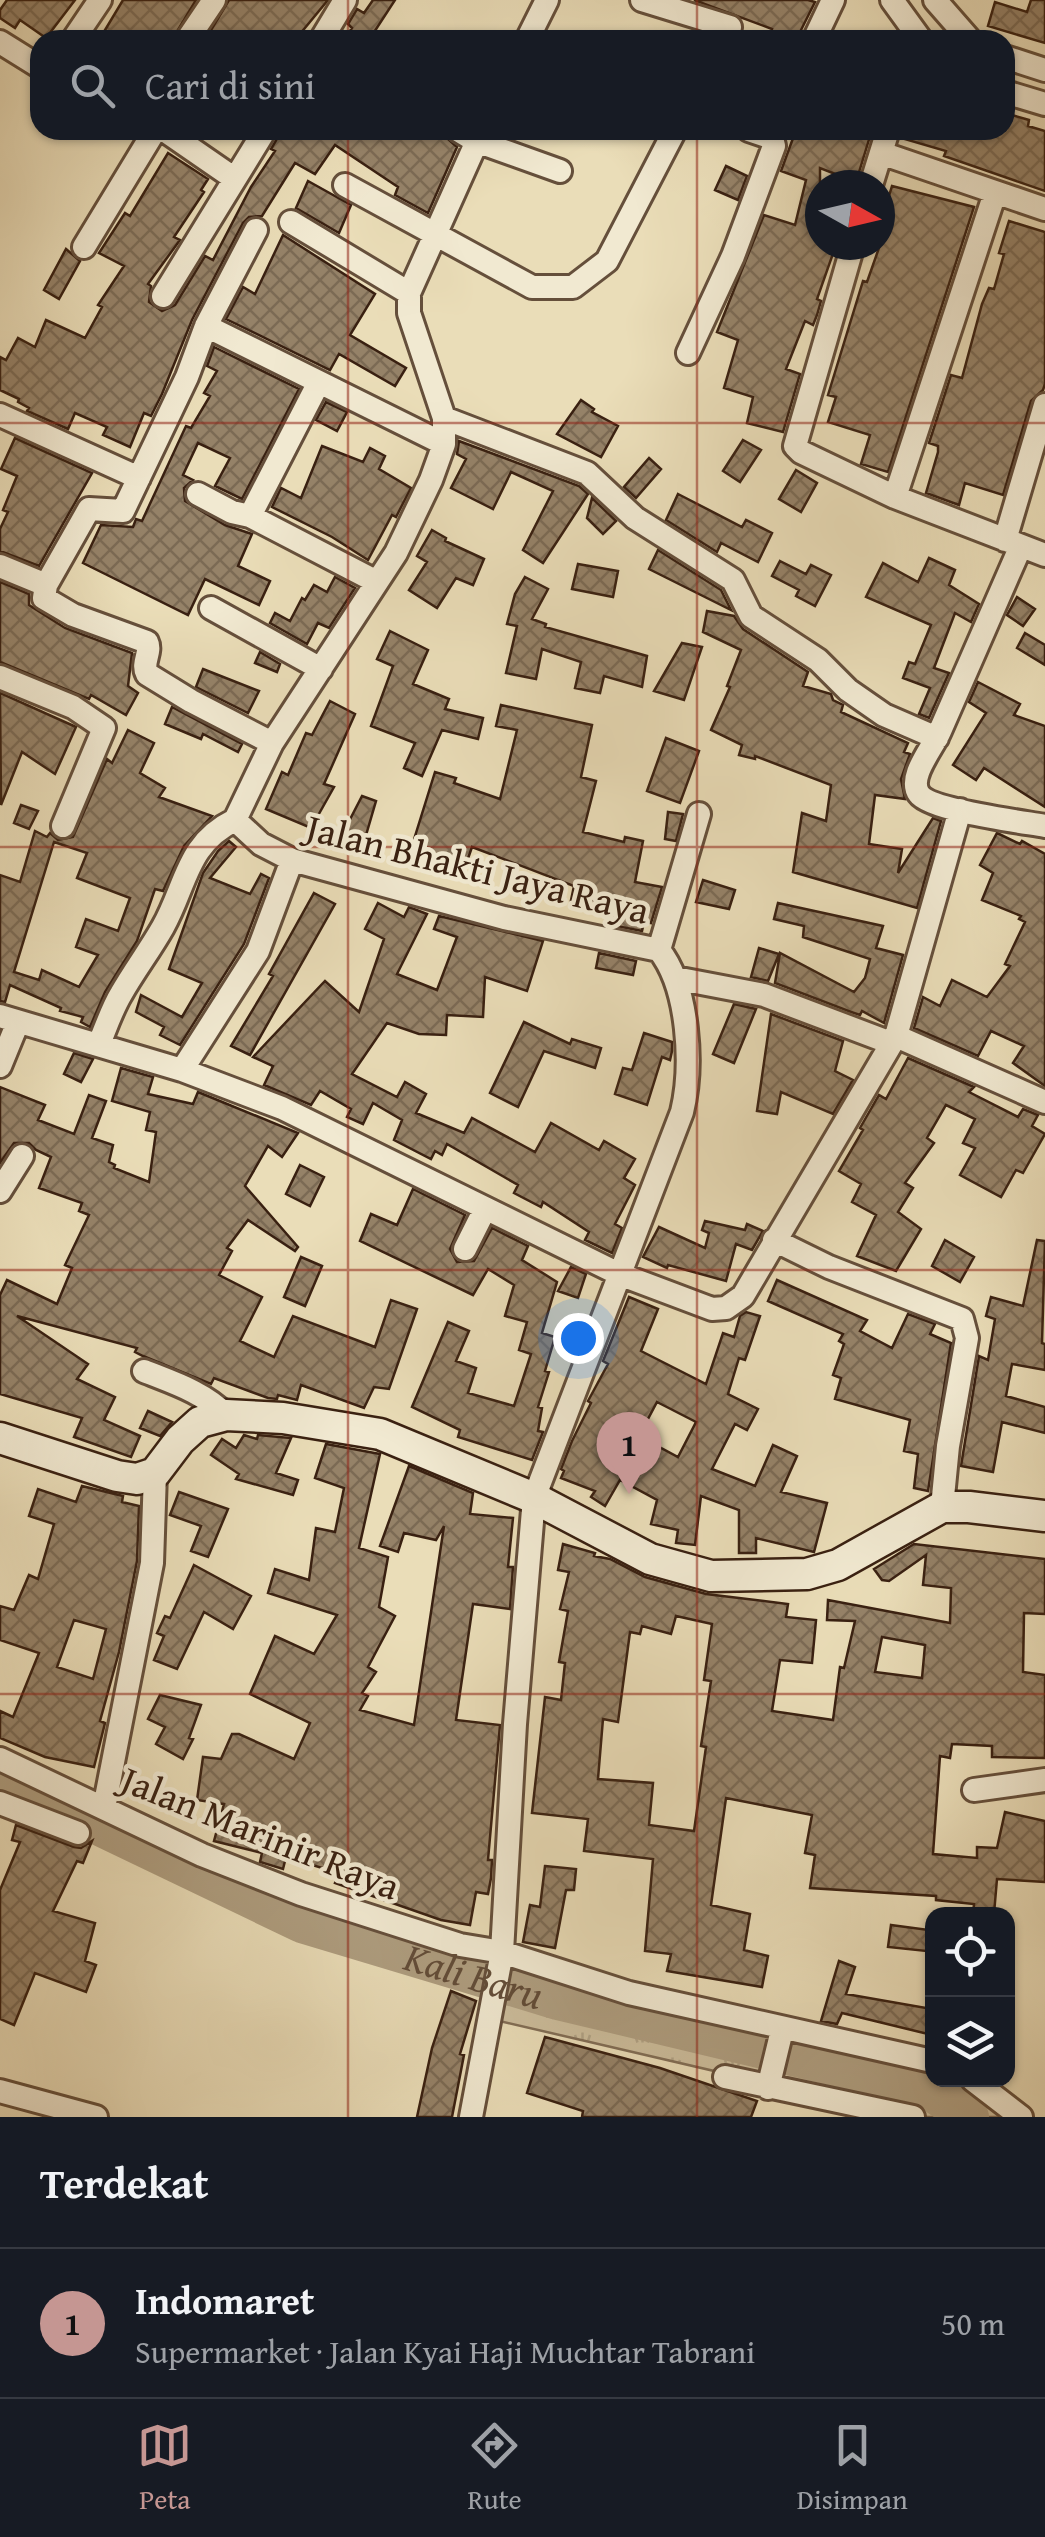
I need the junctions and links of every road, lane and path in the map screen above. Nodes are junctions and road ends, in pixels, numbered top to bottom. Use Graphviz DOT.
graph roads {
  1 [pos="100,0"];
  2 [pos="214,0"];
  3 [pos="345,0"];
  4 [pos="547,0"];
  5 [pos="642,0"];
  6 [pos="833,0"];
  7 [pos="892,0"];
  8 [pos="935,0"];
  9 [pos="962,0"];
  10 [pos="730,27"];
  11 [pos="80,30"];
  12 [pos="194,30"];
  13 [pos="327,30"];
  14 [pos="532,30"];
  15 [pos="819,30"];
  16 [pos="913,30"];
  17 [pos="960,30"];
  18 [pos="962,30"];
  19 [pos="0,42"];
  20 [pos="1015,60"];
  21 [pos="30,61"];
  22 [pos="1045,70"];
  23 [pos="1015,95"];
  24 [pos="1045,104"];
  25 [pos="148,140"];
  26 [pos="178,140"];
  27 [pos="259,140"];
  28 [pos="470,140"];
  29 [pos="486,140"];
  30 [pos="670,140"];
  31 [pos="772,140"];
  32 [pos="884,141"];
  33 [pos="875,170"];
  34 [pos="560,171"];
  35 [pos="235,180"];
  36 [pos="345,185"];
  37 [pos="995,193"];
  38 [pos="1045,209"];
  39 [pos="291,222"];
  40 [pos="256,230"];
  41 [pos="435,234"];
  42 [pos="84,247"];
  43 [pos="849,260"];
  44 [pos="409,293"];
  45 [pos="163,296"];
  46 [pos="206,326"];
  47 [pos="688,352"];
  48 [pos="319,382"];
  49 [pos="1045,405"];
  50 [pos="0,415"];
  51 [pos="444,418"];
  52 [pos="444,444"];
  53 [pos="140,478"];
  54 [pos="198,494"];
  55 [pos="894,497"];
  56 [pos="250,516"];
  57 [pos="1012,544"];
  58 [pos="1045,555"];
  59 [pos="0,566"];
  60 [pos="377,582"];
  61 [pos="46,586"];
  62 [pos="211,608"];
  63 [pos="321,669"];
  64 [pos="0,677"];
  65 [pos="937,738"];
  66 [pos="272,743"];
  67 [pos="960,810"];
  68 [pos="699,814"];
  69 [pos="236,820"];
  70 [pos="64,826"];
  71 [pos="1045,826"];
  72 [pos="292,860"];
  73 [pos="660,950"];
  74 [pos="675,978"];
  75 [pos="9,1019"];
  76 [pos="893,1040"];
  77 [pos="98,1044"];
  78 [pos="0,1066"];
  79 [pos="182,1070"];
  80 [pos="1045,1102"];
  81 [pos="22,1156"];
  82 [pos="0,1190"];
  83 [pos="485,1208"];
  84 [pos="774,1240"];
  85 [pos="464,1250"];
  86 [pos="619,1274"];
  87 [pos="144,1371"];
  88 [pos="226,1415"];
  89 [pos="0,1438"];
  90 [pos="155,1473"];
  91 [pos="534,1498"];
  92 [pos="942,1507"];
  93 [pos="1045,1516"];
  94 [pos="0,1759"];
  95 [pos="1045,1780"];
  96 [pos="974,1790"];
  97 [pos="0,1803"];
  98 [pos="104,1808"];
  99 [pos="78,1833"];
  100 [pos="501,1961"];
  101 [pos="781,2035"];
  102 [pos="925,2060"];
  103 [pos="725,2077"];
  104 [pos="770,2081"];
  105 [pos="981,2087"];
  106 [pos="0,2091"];
  107 [pos="70,2114"];
  108 [pos="899,2115"];
  109 [pos="1014,2115"];
  110 [pos="96,2117"];
  111 [pos="471,2117"];
  1 -- 11 [label="street"];
  2 -- 12 [label="street"];
  3 -- 13 [label="street"];
  4 -- 14 [label="street"];
  5 -- 10 [label="street"];
  6 -- 15 [label="street"];
  7 -- 16 [label="street"];
  8 -- 17 [label="street"];
  9 -- 18 [label="street"];
  19 -- 21 [label="street"];
  20 -- 22 [label="street"];
  23 -- 24 [label="street"];
  25 -- 42 [label="street"];
  26 -- 35 [label="street"];
  27 -- 35 [label="street"];
  28 -- 41 [label="street"];
  29 -- 34 [label="street"];
  30 -- 41 [label="street"];
  31 -- 47 [label="street"];
  32 -- 33 [label="street"];
  32 -- 37 [label="street"];
  35 -- 45 [label="street"];
  36 -- 41 [label="street"];
  37 -- 38 [label="street"];
  37 -- 55 [label="street"];
  39 -- 44 [label="street"];
  40 -- 46 [label="street"];
  41 -- 44 [label="street"];
  43 -- 55 [label="street"];
  44 -- 51 [label="street"];
  46 -- 48 [label="street"];
  46 -- 53 [label="street"];
  48 -- 52 [label="street"];
  48 -- 56 [label="street"];
  49 -- 57 [label="street"];
  50 -- 53 [label="street"];
  51 -- 52 [label="street"];
  51 -- 65 [label="street"];
  52 -- 60 [label="street"];
  53 -- 61 [label="street"];
  54 -- 56 [label="street"];
  55 -- 57 [label="street"];
  56 -- 60 [label="street"];
  57 -- 58 [label="street"];
  57 -- 65 [label="street"];
  59 -- 61 [label="street"];
  60 -- 63 [label="street"];
  61 -- 66 [label="street"];
  62 -- 63 [label="street"];
  63 -- 66 [label="street"];
  64 -- 70 [label="street"];
  65 -- 67 [label="street"];
  66 -- 69 [label="street"];
  67 -- 71 [label="street"];
  67 -- 76 [label="street"];
  68 -- 73 [label="street"];
  69 -- 72 [label="street, Jalan Bhakti Jaya Raya"];
  69 -- 77 [label="street"];
  72 -- 73 [label="street, Jalan Bhakti Jaya Raya"];
  72 -- 79 [label="street"];
  73 -- 74 [label="street, Jalan Bhakti Jaya Raya"];
  74 -- 76 [label="street"];
  74 -- 86 [label="street, Jalan Bhakti Jaya Raya"];
  75 -- 77 [label="street"];
  75 -- 78 [label="street"];
  76 -- 80 [label="street"];
  76 -- 84 [label="street"];
  77 -- 79 [label="street"];
  79 -- 83 [label="street"];
  81 -- 82 [label="street"];
  83 -- 85 [label="street"];
  83 -- 86 [label="street"];
  84 -- 86 [label="street"];
  84 -- 92 [label="street"];
  86 -- 91 [label="street, Jalan Bhakti Jaya Raya"];
  87 -- 88 [label="street"];
  88 -- 90 [label="street"];
  88 -- 91 [label="street"];
  89 -- 90 [label="street"];
  90 -- 98 [label="street"];
  91 -- 92 [label="street"];
  91 -- 100 [label="street, Jalan Bhakti Jaya Raya"];
  92 -- 93 [label="street"];
  94 -- 98 [label="street, Jalan Marinir Raya"];
  95 -- 96 [label="street"];
  97 -- 99 [label="street"];
  98 -- 100 [label="street, Jalan Marinir Raya"];
  100 -- 101 [label="street, Jalan Marinir Raya"];
  100 -- 111 [label="street, Jalan Bhakti Jaya Raya"];
  101 -- 102 [label="street, Jalan Marinir Raya"];
  101 -- 104 [label="street"];
  103 -- 104 [label="street"];
  104 -- 108 [label="street"];
  105 -- 109 [label="street"];
  106 -- 107 [label="street"];
  107 -- 110 [label="street"];
}
